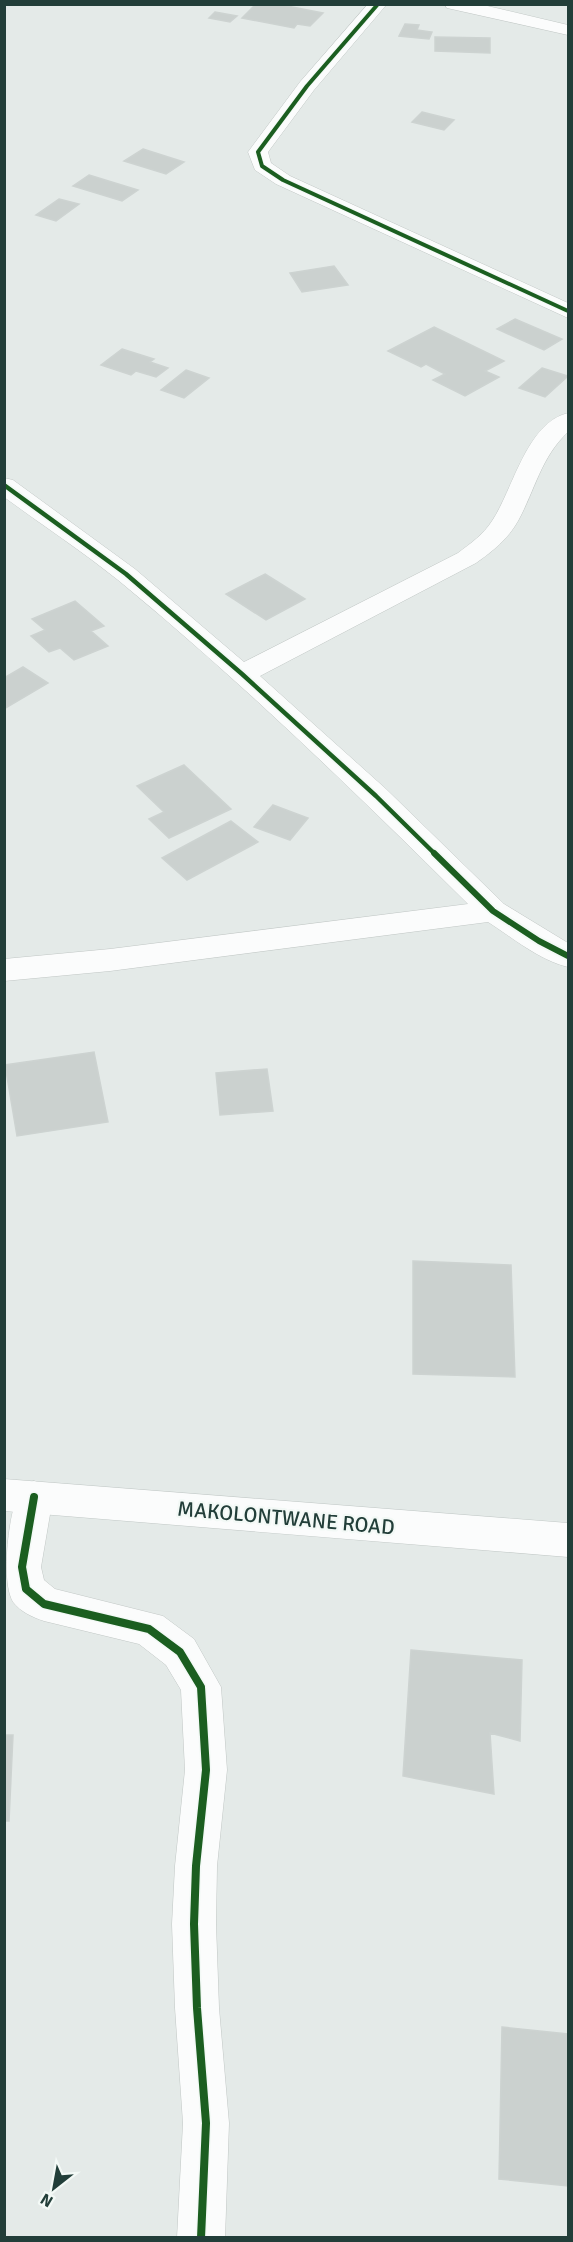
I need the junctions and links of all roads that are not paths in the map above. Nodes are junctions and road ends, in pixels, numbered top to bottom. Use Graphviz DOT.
graph roads {
  1 [pos="378,4"];
  2 [pos="453,4"];
  3 [pos="568,30"];
  4 [pos="568,311"];
  5 [pos="568,420"];
  6 [pos="4,485"];
  7 [pos="242,674"];
  8 [pos="493,911"];
  9 [pos="568,956"];
  10 [pos="4,970"];
  11 [pos="19,1496"];
  12 [pos="568,1540"];
  13 [pos="201,2238"];
  1 -- 4 [label="street"];
  2 -- 3 [label="street"];
  5 -- 7 [label="street"];
  6 -- 7 [label="street"];
  7 -- 8 [label="street"];
  8 -- 9 [label="street"];
  8 -- 10 [label="street"];
  11 -- 12 [label="street, MAKOLONTWANE ROAD"];
  11 -- 13 [label="street"];
}
